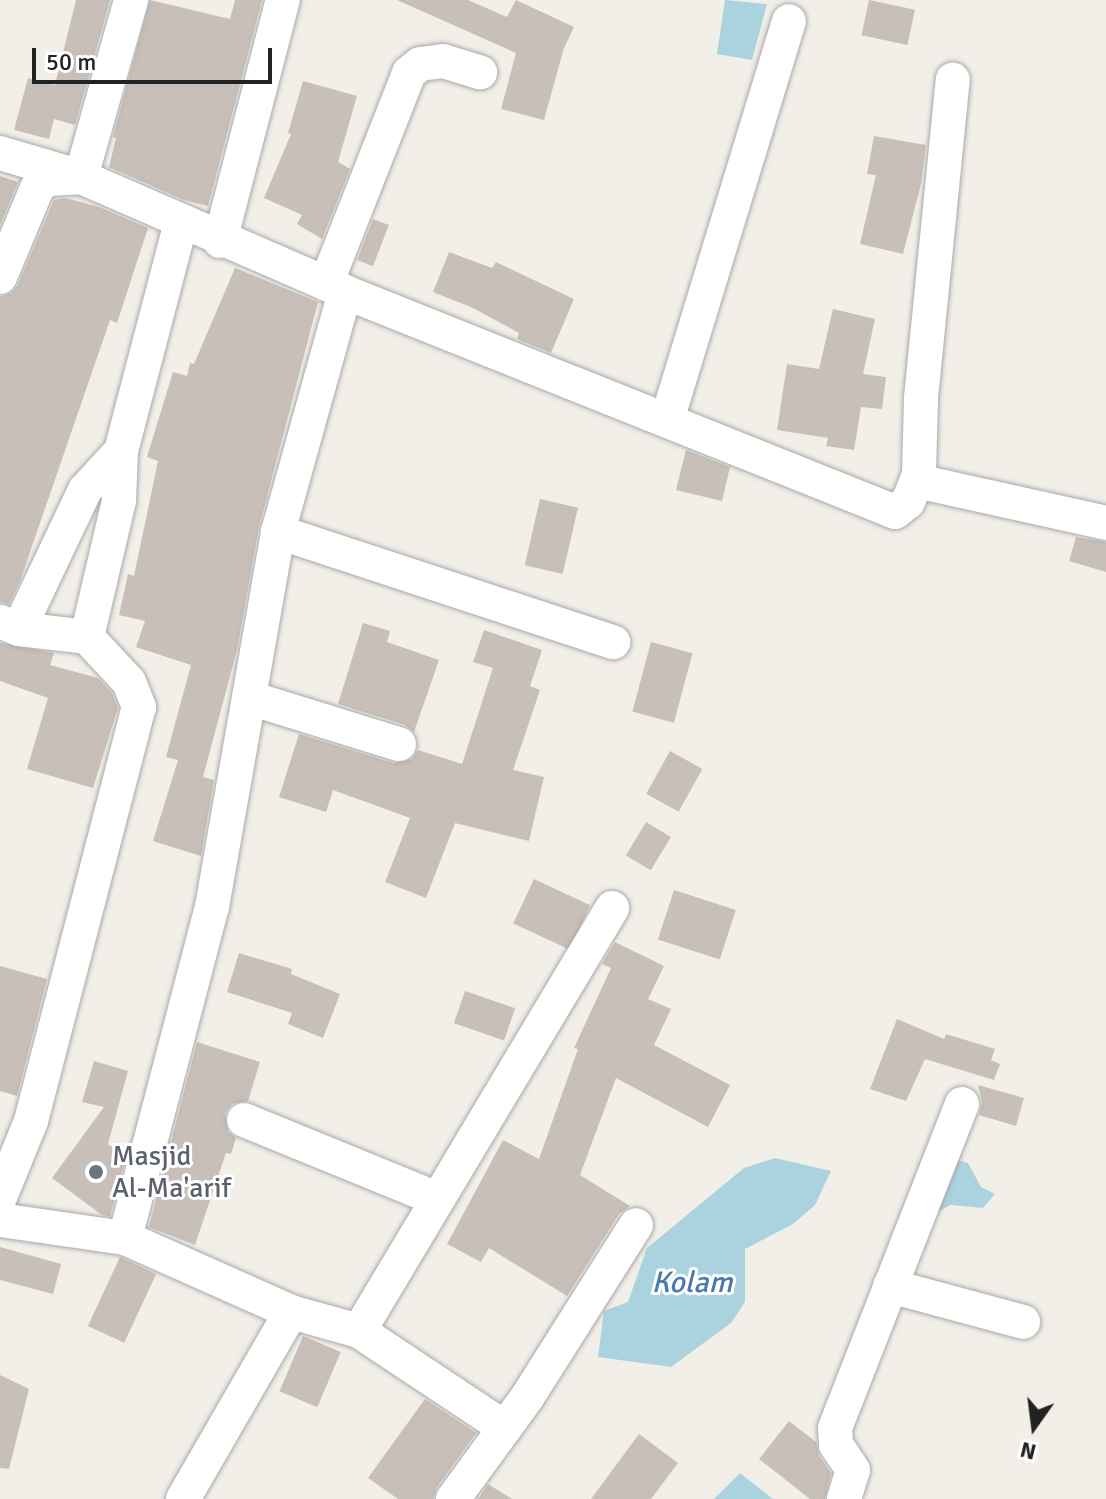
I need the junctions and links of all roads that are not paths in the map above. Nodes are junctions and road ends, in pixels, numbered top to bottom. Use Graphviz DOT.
graph roads {
  1 [pos="131,0"];
  2 [pos="283,0"];
  3 [pos="789,21"];
  4 [pos="480,72"];
  5 [pos="953,80"];
  6 [pos="0,153"];
  7 [pos="81,177"];
  8 [pos="181,223"];
  9 [pos="220,241"];
  10 [pos="0,277"];
  11 [pos="336,288"];
  12 [pos="667,420"];
  13 [pos="121,451"];
  14 [pos="917,481"];
  15 [pos="1106,523"];
  16 [pos="278,532"];
  17 [pos="10,625"];
  18 [pos="87,637"];
  19 [pos="613,642"];
  20 [pos="250,698"];
  21 [pos="399,744"];
  22 [pos="612,908"];
  23 [pos="962,1104"];
  24 [pos="244,1120"];
  25 [pos="0,1197"];
  26 [pos="438,1199"];
  27 [pos="0,1220"];
  28 [pos="636,1225"];
  29 [pos="125,1238"];
  30 [pos="890,1286"];
  31 [pos="291,1312"];
  32 [pos="1023,1322"];
  33 [pos="359,1331"];
  34 [pos="505,1428"];
  35 [pos="183,1499"];
  36 [pos="453,1499"];
  37 [pos="844,1499"];
  1 -- 7 [label="street"];
  2 -- 9 [label="street"];
  3 -- 12 [label="street"];
  4 -- 11 [label="street"];
  5 -- 14 [label="street"];
  6 -- 7 [label="street"];
  7 -- 8 [label="street"];
  7 -- 10 [label="street"];
  8 -- 9 [label="street"];
  8 -- 13 [label="street"];
  9 -- 11 [label="street"];
  11 -- 12 [label="street"];
  11 -- 16 [label="street"];
  12 -- 14 [label="street"];
  13 -- 17 [label="street"];
  13 -- 18 [label="street"];
  14 -- 15 [label="street"];
  16 -- 19 [label="street"];
  16 -- 20 [label="street"];
  17 -- 18 [label="street"];
  18 -- 25 [label="street"];
  20 -- 21 [label="street"];
  20 -- 29 [label="street"];
  22 -- 26 [label="street"];
  23 -- 30 [label="street"];
  24 -- 26 [label="street"];
  26 -- 33 [label="street"];
  27 -- 29 [label="street"];
  28 -- 34 [label="street"];
  29 -- 31 [label="street"];
  30 -- 32 [label="street"];
  30 -- 37 [label="street"];
  31 -- 33 [label="street"];
  31 -- 35 [label="street"];
  33 -- 34 [label="street"];
  34 -- 36 [label="street"];
}
